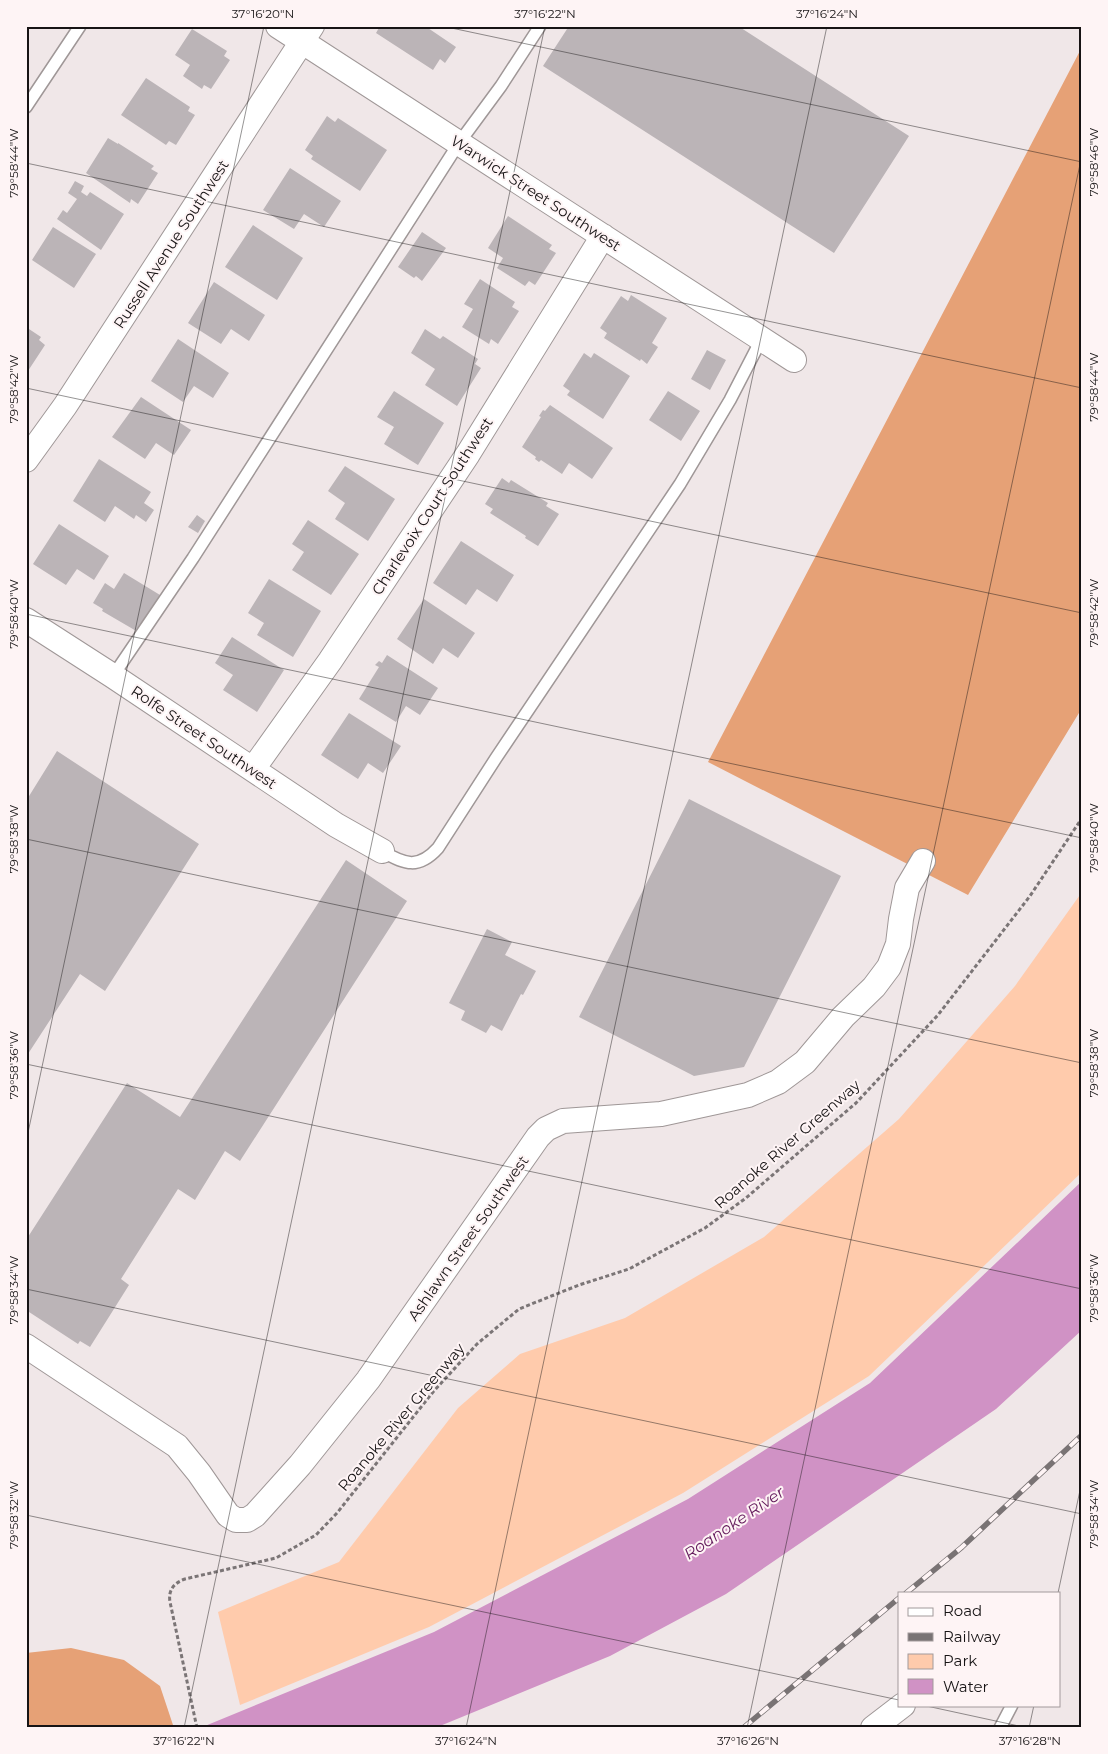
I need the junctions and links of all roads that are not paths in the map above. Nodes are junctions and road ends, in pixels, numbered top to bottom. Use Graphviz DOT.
graph roads {
  1 [pos="80,26"];
  2 [pos="278,26"];
  3 [pos="540,26"];
  4 [pos="307,34"];
  5 [pos="26,107"];
  6 [pos="459,142"];
  7 [pos="603,236"];
  8 [pos="761,340"];
  9 [pos="794,360"];
  10 [pos="26,460"];
  11 [pos="26,620"];
  12 [pos="113,676"];
  13 [pos="253,769"];
  14 [pos="382,852"];
  15 [pos="923,861"];
  16 [pos="26,1346"];
  17 [pos="902,1706"];
  18 [pos="1011,1706"];
  19 [pos="873,1728"];
  20 [pos="1000,1728"];
  1 -- 5 [label="lane"];
  2 -- 4 [label="street, Warwick Street Southwest"];
  3 -- 6 [label="lane"];
  4 -- 6 [label="street, Warwick Street Southwest"];
  4 -- 10 [label="street, Russell Avenue Southwest"];
  6 -- 7 [label="street, Warwick Street Southwest"];
  6 -- 12 [label="lane"];
  7 -- 8 [label="street, Warwick Street Southwest"];
  7 -- 13 [label="street, Charlevoix Court Southwest"];
  8 -- 9 [label="street, Warwick Street Southwest"];
  8 -- 14 [label="lane"];
  11 -- 12 [label="street, Rolfe Street Southwest"];
  12 -- 13 [label="street, Rolfe Street Southwest"];
  13 -- 14 [label="street, Rolfe Street Southwest"];
  15 -- 16 [label="street, Ashlawn Street Southwest"];
  17 -- 19 [label="street"];
  18 -- 20 [label="lane"];
}
